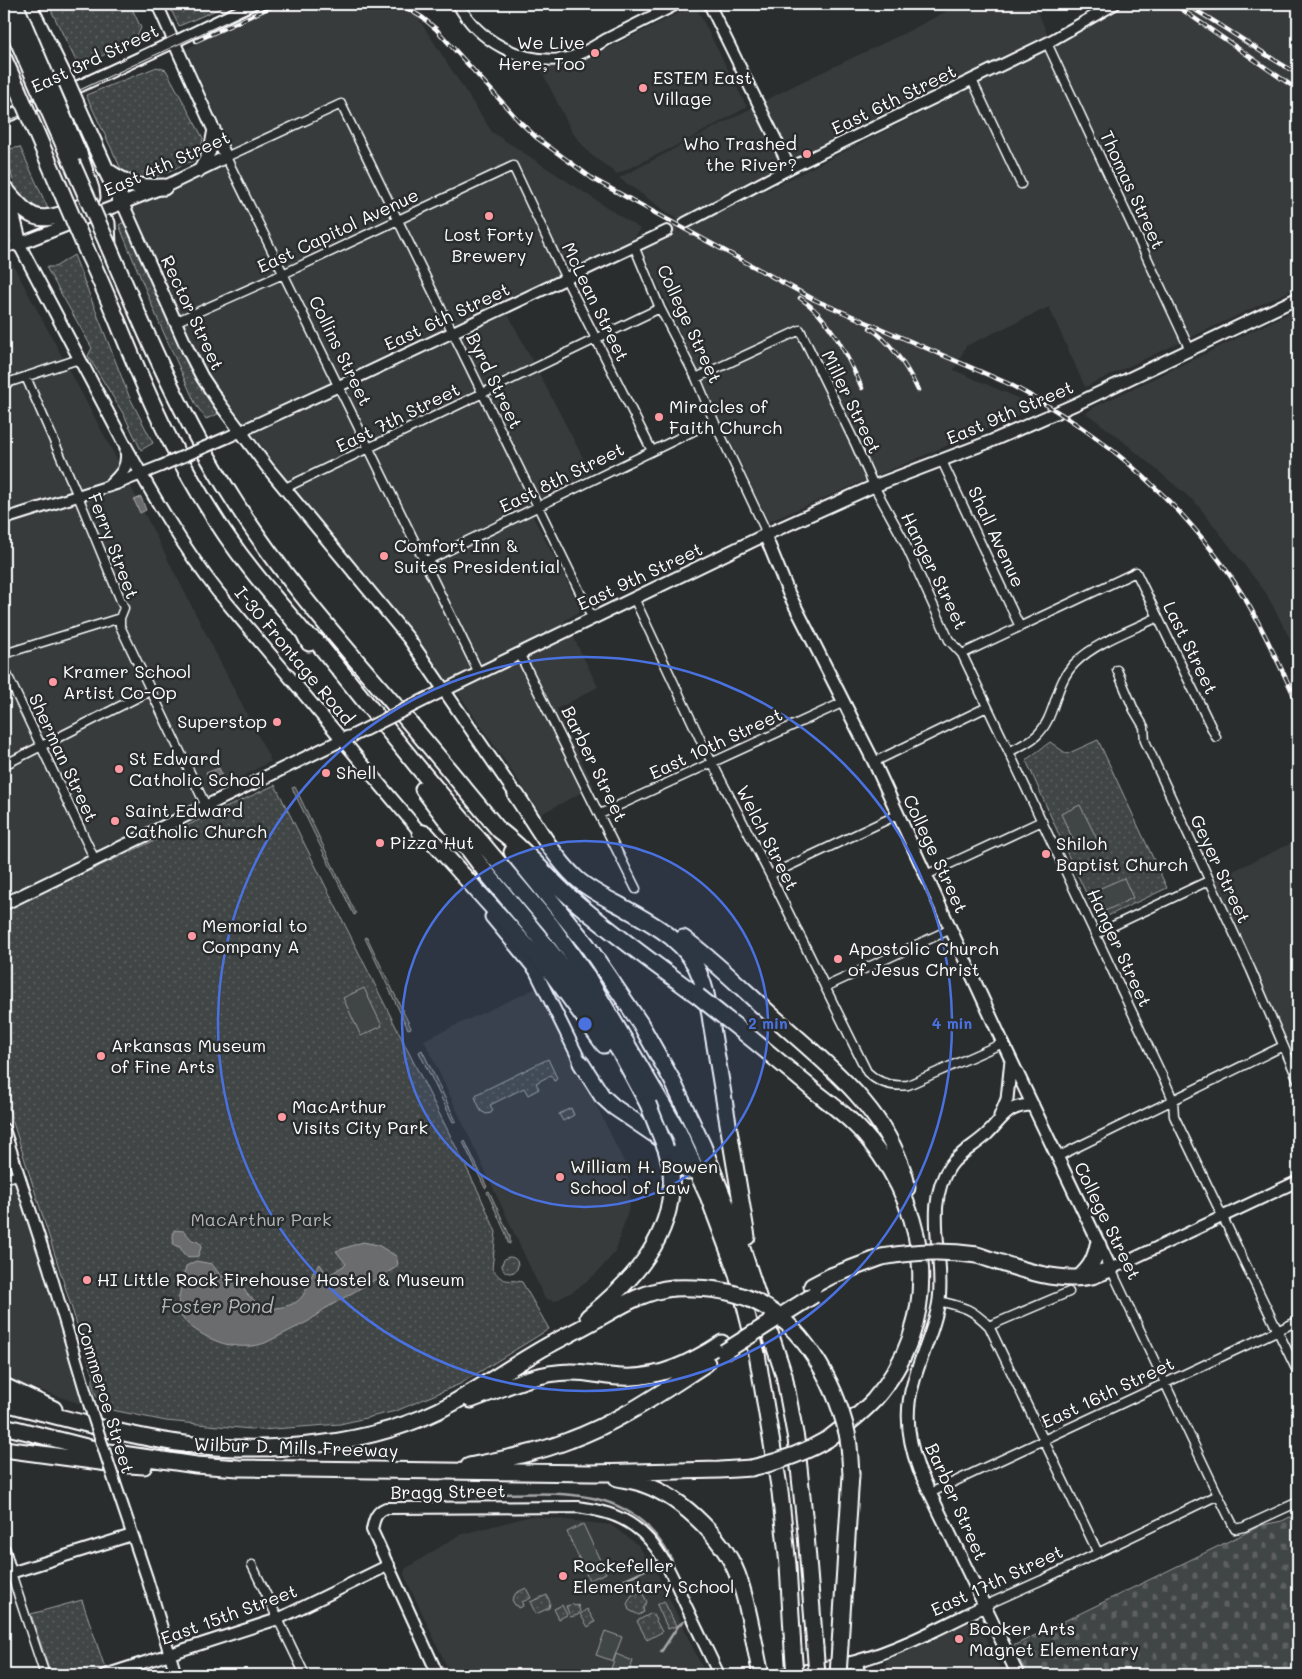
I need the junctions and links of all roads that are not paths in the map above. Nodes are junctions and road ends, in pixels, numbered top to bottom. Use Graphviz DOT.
graph roads {
  1 [pos="15,4"];
  2 [pos="28,4"];
  3 [pos="157,4"];
  4 [pos="253,4"];
  5 [pos="458,4"];
  6 [pos="677,4"];
  7 [pos="709,4"];
  8 [pos="1115,4"];
  9 [pos="4,9"];
  10 [pos="174,42"];
  11 [pos="1046,43"];
  12 [pos="4,59"];
  13 [pos="4,79"];
  14 [pos="972,80"];
  15 [pos="17,88"];
  16 [pos="58,96"];
  17 [pos="341,104"];
  18 [pos="4,117"];
  19 [pos="214,129"];
  20 [pos="226,157"];
  21 [pos="513,166"];
  22 [pos="790,168"];
  23 [pos="106,170"];
  24 [pos="199,171"];
  25 [pos="1021,184"];
  26 [pos="4,186"];
  27 [pos="164,187"];
  28 [pos="123,204"];
  29 [pos="398,220"];
  30 [pos="685,223"];
  31 [pos="668,231"];
  32 [pos="19,244"];
  33 [pos="108,245"];
  34 [pos="634,246"];
  35 [pos="4,249"];
  36 [pos="283,274"];
  37 [pos="566,279"];
  38 [pos="1298,298"];
  39 [pos="660,308"];
  40 [pos="175,322"];
  41 [pos="453,332"];
  42 [pos="597,338"];
  43 [pos="1190,350"];
  44 [pos="79,359"];
  45 [pos="26,377"];
  46 [pos="696,378"];
  47 [pos="4,384"];
  48 [pos="339,386"];
  49 [pos="483,394"];
  50 [pos="714,421"];
  51 [pos="239,432"];
  52 [pos="124,443"];
  53 [pos="369,449"];
  54 [pos="652,451"];
  55 [pos="942,461"];
  56 [pos="141,474"];
  57 [pos="109,486"];
  58 [pos="874,486"];
  59 [pos="285,488"];
  60 [pos="78,496"];
  61 [pos="538,506"];
  62 [pos="4,519"];
  63 [pos="765,535"];
  64 [pos="424,562"];
  65 [pos="634,598"];
  66 [pos="1158,617"];
  67 [pos="120,618"];
  68 [pos="593,618"];
  69 [pos="1020,627"];
  70 [pos="304,633"];
  71 [pos="4,654"];
  72 [pos="520,654"];
  73 [pos="962,654"];
  74 [pos="4,668"];
  75 [pos="1117,670"];
  76 [pos="479,673"];
  77 [pos="445,690"];
  78 [pos="150,691"];
  79 [pos="844,702"];
  80 [pos="987,707"];
  81 [pos="1216,737"];
  82 [pos="347,738"];
  83 [pos="41,746"];
  84 [pos="1009,752"];
  85 [pos="712,762"];
  86 [pos="874,762"];
  87 [pos="4,765"];
  88 [pos="516,795"];
  89 [pos="206,806"];
  90 [pos="600,814"];
  91 [pos="897,815"];
  92 [pos="1042,821"];
  93 [pos="499,830"];
  94 [pos="420,832"];
  95 [pos="95,860"];
  96 [pos="770,875"];
  97 [pos="926,875"];
  98 [pos="1208,880"];
  99 [pos="636,889"];
  100 [pos="4,904"];
  101 [pos="617,904"];
  102 [pos="951,929"];
  103 [pos="1096,934"];
  104 [pos="825,987"];
  105 [pos="1003,1043"];
  106 [pos="1283,1046"];
  107 [pos="1011,1060"];
  108 [pos="581,1063"];
  109 [pos="1298,1080"];
  110 [pos="1026,1092"];
  111 [pos="1007,1099"];
  112 [pos="1173,1100"];
  113 [pos="648,1104"];
  114 [pos="1033,1105"];
  115 [pos="998,1121"];
  116 [pos="4,1129"];
  117 [pos="1057,1157"];
  118 [pos="18,1175"];
  119 [pos="4,1180"];
  120 [pos="1298,1181"];
  121 [pos="906,1200"];
  122 [pos="1224,1216"];
  123 [pos="1098,1245"];
  124 [pos="1111,1269"];
  125 [pos="737,1274"];
  126 [pos="1080,1277"];
  127 [pos="753,1278"];
  128 [pos="1069,1292"];
  129 [pos="939,1301"];
  130 [pos="1298,1321"];
  131 [pos="990,1326"];
  132 [pos="1278,1330"];
  133 [pos="547,1346"];
  134 [pos="723,1348"];
  135 [pos="1298,1373"];
  136 [pos="1164,1383"];
  137 [pos="4,1386"];
  138 [pos="4,1403"];
  139 [pos="428,1415"];
  140 [pos="87,1424"];
  141 [pos="4,1426"];
  142 [pos="1043,1440"];
  143 [pos="4,1449"];
  144 [pos="196,1465"];
  145 [pos="444,1471"];
  146 [pos="591,1473"];
  147 [pos="930,1493"];
  148 [pos="1218,1495"];
  149 [pos="1298,1502"];
  150 [pos="132,1535"];
  151 [pos="4,1549"];
  152 [pos="1098,1554"];
  153 [pos="252,1565"];
  154 [pos="389,1565"];
  155 [pos="8,1574"];
  156 [pos="984,1606"];
  157 [pos="278,1619"];
  158 [pos="170,1655"];
  159 [pos="857,1661"];
  160 [pos="45,1675"];
  161 [pos="105,1675"];
  162 [pos="176,1675"];
  163 [pos="305,1675"];
  164 [pos="438,1675"];
  165 [pos="719,1675"];
  166 [pos="761,1675"];
  167 [pos="782,1675"];
  168 [pos="795,1675"];
  169 [pos="817,1675"];
  170 [pos="838,1675"];
  171 [pos="858,1675"];
  172 [pos="1018,1675"];
  1 -- 33 [label="highway, bridge"];
  2 -- 23 [label="highway, bridge"];
  3 -- 10 [label="street"];
  4 -- 10 [label="street, East 3rd Street"];
  5 -- 6 [label="street"];
  7 -- 22 [label="street"];
  8 -- 11 [label="street, East 6th Street"];
  9 -- 33 [label="highway, bridge"];
  10 -- 16 [label="main road, East 3rd Street"];
  10 -- 19 [label="main road, Collins Street"];
  11 -- 14 [label="street, East 6th Street"];
  11 -- 43 [label="street, Thomas Street"];
  12 -- 15 [label="highway"];
  13 -- 15 [label="highway"];
  14 -- 22 [label="street, East 6th Street"];
  14 -- 25 [label="street"];
  15 -- 70 [label="highway, bridge"];
  16 -- 18 [label="main road, East 3rd Street"];
  16 -- 26 [label="highway"];
  17 -- 20 [label="street, East 4th Street"];
  17 -- 29 [label="street, Byrd Street"];
  19 -- 20 [label="main road, Collins Street"];
  19 -- 24 [label="main road"];
  20 -- 24 [label="main road, East 4th Street"];
  20 -- 36 [label="street, Collins Street"];
  21 -- 29 [label="street, East Capitol Avenue"];
  21 -- 37 [label="street, McLean Street"];
  22 -- 30 [label="street, East 6th Street"];
  23 -- 27 [label="highway"];
  23 -- 28 [label="highway"];
  24 -- 27 [label="main road, East 4th Street"];
  26 -- 32 [label="highway"];
  27 -- 28 [label="main road, East 4th Street"];
  28 -- 32 [label="main road, East 4th Street"];
  28 -- 40 [label="main road, Rector Street"];
  29 -- 36 [label="street, East Capitol Avenue"];
  29 -- 41 [label="street, Byrd Street"];
  31 -- 34 [label="street, East 6th Street"];
  32 -- 35 [label="street, East 4th Street"];
  32 -- 44 [label="main road, I-30 Frontage Road"];
  33 -- 93 [label="highway"];
  34 -- 37 [label="street, East 6th Street"];
  34 -- 39 [label="street, College Street"];
  36 -- 40 [label="street, East Capitol Avenue"];
  36 -- 48 [label="street, Collins Street"];
  37 -- 41 [label="street, East 6th Street"];
  37 -- 42 [label="street, McLean Street"];
  38 -- 43 [label="main road, East 9th Street"];
  39 -- 42 [label="street, East 7th Street"];
  39 -- 46 [label="street, College Street"];
  40 -- 51 [label="main road, Rector Street"];
  41 -- 48 [label="street, East 6th Street"];
  41 -- 49 [label="street, Byrd Street"];
  42 -- 49 [label="street, East 7th Street"];
  42 -- 54 [label="street, McLean Street"];
  43 -- 55 [label="main road, East 9th Street"];
  44 -- 45 [label="street"];
  44 -- 52 [label="main road, I-30 Frontage Road"];
  45 -- 47 [label="street"];
  45 -- 60 [label="street, Ferry Street"];
  46 -- 50 [label="street, College Street"];
  46 -- 58 [label="street, Miller Street"];
  48 -- 51 [label="street, East 6th Street"];
  48 -- 53 [label="street, Collins Street"];
  49 -- 53 [label="street, East 7th Street"];
  49 -- 61 [label="street, Byrd Street"];
  50 -- 54 [label="street, East 8th Street"];
  50 -- 63 [label="street, College Street"];
  51 -- 56 [label="street, East 6th Street, bridge"];
  51 -- 59 [label="main road"];
  52 -- 56 [label="main road, I-30 Frontage Road"];
  52 -- 57 [label="main road"];
  53 -- 59 [label="street, East 7th Street"];
  53 -- 64 [label="street, Collins Street"];
  54 -- 61 [label="street, East 8th Street"];
  55 -- 58 [label="main road, East 9th Street"];
  55 -- 69 [label="street, Shall Avenue"];
  56 -- 57 [label="street"];
  56 -- 82 [label="main road, I-30 Frontage Road"];
  57 -- 60 [label="street"];
  58 -- 63 [label="main road, East 9th Street"];
  58 -- 73 [label="street, Hanger Street"];
  59 -- 77 [label="main road"];
  60 -- 62 [label="street"];
  60 -- 67 [label="street, Ferry Street"];
  61 -- 64 [label="street, East 8th Street"];
  61 -- 68 [label="street, Byrd Street"];
  63 -- 65 [label="main road, East 9th Street"];
  63 -- 79 [label="main road, College Street"];
  64 -- 76 [label="street, Collins Street"];
  65 -- 68 [label="main road, East 9th Street"];
  65 -- 85 [label="street, Welch Street"];
  66 -- 69 [label="street, Last Street"];
  66 -- 81 [label="street, Last Street"];
  66 -- 84 [label="street"];
  67 -- 71 [label="street"];
  67 -- 78 [label="street, Ferry Street"];
  68 -- 72 [label="main road, East 9th Street"];
  69 -- 73 [label="street"];
  70 -- 113 [label="highway"];
  70 -- 125 [label="highway"];
  72 -- 76 [label="main road, East 9th Street"];
  72 -- 90 [label="street, Barber Street"];
  73 -- 80 [label="street, Hanger Street"];
  74 -- 83 [label="street, Sherman Street"];
  75 -- 98 [label="street, Geyer Street"];
  76 -- 77 [label="main road, East 9th Street"];
  77 -- 82 [label="main road, East 9th Street, bridge"];
  77 -- 88 [label="main road"];
  78 -- 83 [label="street"];
  78 -- 89 [label="street, Ferry Street"];
  79 -- 85 [label="street, East 10th Street"];
  79 -- 86 [label="main road, College Street"];
  80 -- 84 [label="street, Hanger Street"];
  80 -- 86 [label="street"];
  82 -- 89 [label="main road, East 9th Street"];
  82 -- 94 [label="main road, I-30 Frontage Road"];
  83 -- 87 [label="street"];
  83 -- 95 [label="street, Sherman Street"];
  84 -- 92 [label="street, Hanger Street"];
  85 -- 90 [label="street, East 10th Street"];
  85 -- 96 [label="street, Welch Street"];
  86 -- 91 [label="main road, College Street"];
  88 -- 101 [label="highway"];
  89 -- 95 [label="main road, East 9th Street"];
  90 -- 99 [label="street, Barber Street"];
  91 -- 96 [label="street"];
  91 -- 97 [label="main road, College Street"];
  92 -- 97 [label="street"];
  92 -- 103 [label="street, Hanger Street"];
  93 -- 121 [label="highway, bridge"];
  93 -- 127 [label="highway"];
  94 -- 108 [label="main road, I-30 Frontage Road"];
  94 -- 113 [label="highway"];
  95 -- 100 [label="main road, East 9th Street"];
  96 -- 104 [label="street, Welch Street"];
  97 -- 102 [label="main road, College Street"];
  98 -- 103 [label="street"];
  98 -- 106 [label="street, Geyer Street"];
  101 -- 121 [label="highway"];
  101 -- 127 [label="highway"];
  102 -- 104 [label="street"];
  102 -- 105 [label="main road, College Street"];
  103 -- 112 [label="street, Hanger Street"];
  104 -- 105 [label="street, Welch Street"];
  105 -- 107 [label="main road, College Street"];
  106 -- 109 [label="street, Geyer Street"];
  106 -- 112 [label="street"];
  107 -- 110 [label="main road, College Street"];
  107 -- 111 [label="main road, Barber Street"];
  108 -- 125 [label="highway"];
  110 -- 111 [label="main road"];
  110 -- 114 [label="main road, College Street"];
  111 -- 115 [label="main road, Barber Street"];
  112 -- 117 [label="street"];
  112 -- 122 [label="street, Hanger Street"];
  113 -- 133 [label="highway, bridge"];
  114 -- 115 [label="main road, Barber Street"];
  114 -- 117 [label="main road, College Street"];
  115 -- 129 [label="main road, Barber Street"];
  116 -- 118 [label="street, Commerce Street"];
  117 -- 123 [label="main road, College Street"];
  118 -- 119 [label="street"];
  118 -- 150 [label="street, Commerce Street, bridge"];
  120 -- 122 [label="street"];
  121 -- 146 [label="highway, bridge"];
  122 -- 124 [label="street"];
  122 -- 132 [label="street, Hanger Street"];
  123 -- 124 [label="main road, College Street"];
  123 -- 126 [label="highway"];
  124 -- 126 [label="highway"];
  124 -- 136 [label="street, College Street"];
  125 -- 168 [label="highway, bridge"];
  126 -- 134 [label="highway, bridge"];
  127 -- 169 [label="highway, bridge"];
  128 -- 131 [label="street"];
  129 -- 131 [label="street"];
  129 -- 147 [label="main road, Barber Street"];
  130 -- 132 [label="street, East 16th Street"];
  131 -- 142 [label="street"];
  132 -- 135 [label="street, Hanger Street"];
  132 -- 136 [label="street, East 16th Street"];
  133 -- 139 [label="highway, Wilbur D. Mills Freeway"];
  133 -- 170 [label="highway, bridge"];
  134 -- 139 [label="highway"];
  134 -- 145 [label="highway"];
  136 -- 142 [label="street, East 16th Street"];
  136 -- 148 [label="street, College Street"];
  137 -- 140 [label="highway"];
  138 -- 140 [label="highway, Wilbur D. Mills Freeway"];
  139 -- 140 [label="highway, Wilbur D. Mills Freeway"];
  141 -- 144 [label="highway, Wilbur D. Mills Freeway"];
  142 -- 147 [label="street, East 16th Street"];
  142 -- 152 [label="street"];
  143 -- 144 [label="highway"];
  144 -- 145 [label="highway, Wilbur D. Mills Freeway"];
  145 -- 146 [label="highway, Wilbur D. Mills Freeway"];
  146 -- 166 [label="highway"];
  147 -- 156 [label="main road, Barber Street"];
  148 -- 149 [label="street, College Street"];
  148 -- 152 [label="street, East 17th Street"];
  150 -- 155 [label="street"];
  150 -- 158 [label="street, Commerce Street"];
  151 -- 155 [label="street"];
  152 -- 156 [label="street, East 17th Street"];
  153 -- 157 [label="street"];
  154 -- 157 [label="street, East 15th Street"];
  154 -- 164 [label="street, Bragg Street"];
  154 -- 165 [label="street, Bragg Street"];
  155 -- 160 [label="street"];
  156 -- 159 [label="main road, East 17th Street"];
  156 -- 172 [label="main road, Barber Street"];
  157 -- 158 [label="street, East 15th Street"];
  157 -- 163 [label="street"];
  158 -- 161 [label="street, East 15th Street"];
  158 -- 162 [label="street, Commerce Street"];
  159 -- 167 [label="main road, East 17th Street"];
  159 -- 171 [label="main road"];
}
